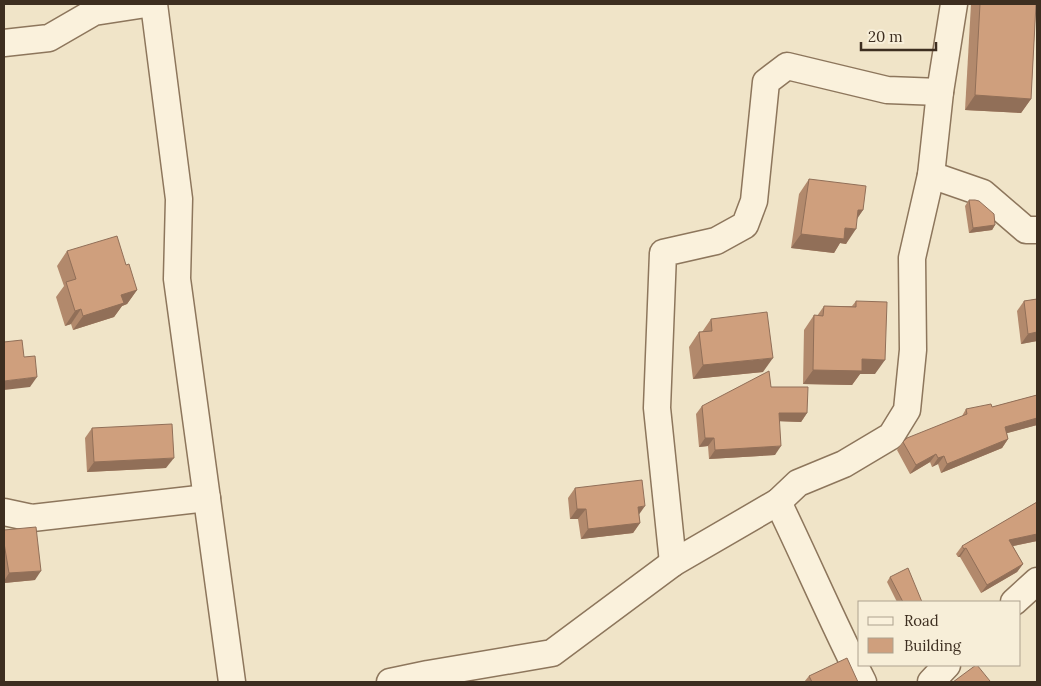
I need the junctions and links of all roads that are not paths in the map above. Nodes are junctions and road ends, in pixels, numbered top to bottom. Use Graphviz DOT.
graph roads {
  1 [pos="146,4"];
  2 [pos="154,4"];
  3 [pos="954,4"];
  4 [pos="4,44"];
  5 [pos="940,92"];
  6 [pos="931,175"];
  7 [pos="1037,230"];
  8 [pos="207,498"];
  9 [pos="778,502"];
  10 [pos="4,512"];
  11 [pos="672,563"];
  12 [pos="1037,581"];
  13 [pos="1015,601"];
  14 [pos="946,666"];
  15 [pos="232,682"];
  16 [pos="390,682"];
  17 [pos="863,682"];
  18 [pos="931,682"];
  1 -- 4 [label="street"];
  2 -- 8 [label="street"];
  3 -- 5 [label="street"];
  5 -- 6 [label="street"];
  5 -- 11 [label="street"];
  6 -- 7 [label="street"];
  6 -- 9 [label="street"];
  8 -- 10 [label="street"];
  8 -- 15 [label="street"];
  9 -- 11 [label="street"];
  9 -- 17 [label="street"];
  11 -- 16 [label="street"];
  12 -- 13 [label="street"];
  14 -- 18 [label="street"];
}
